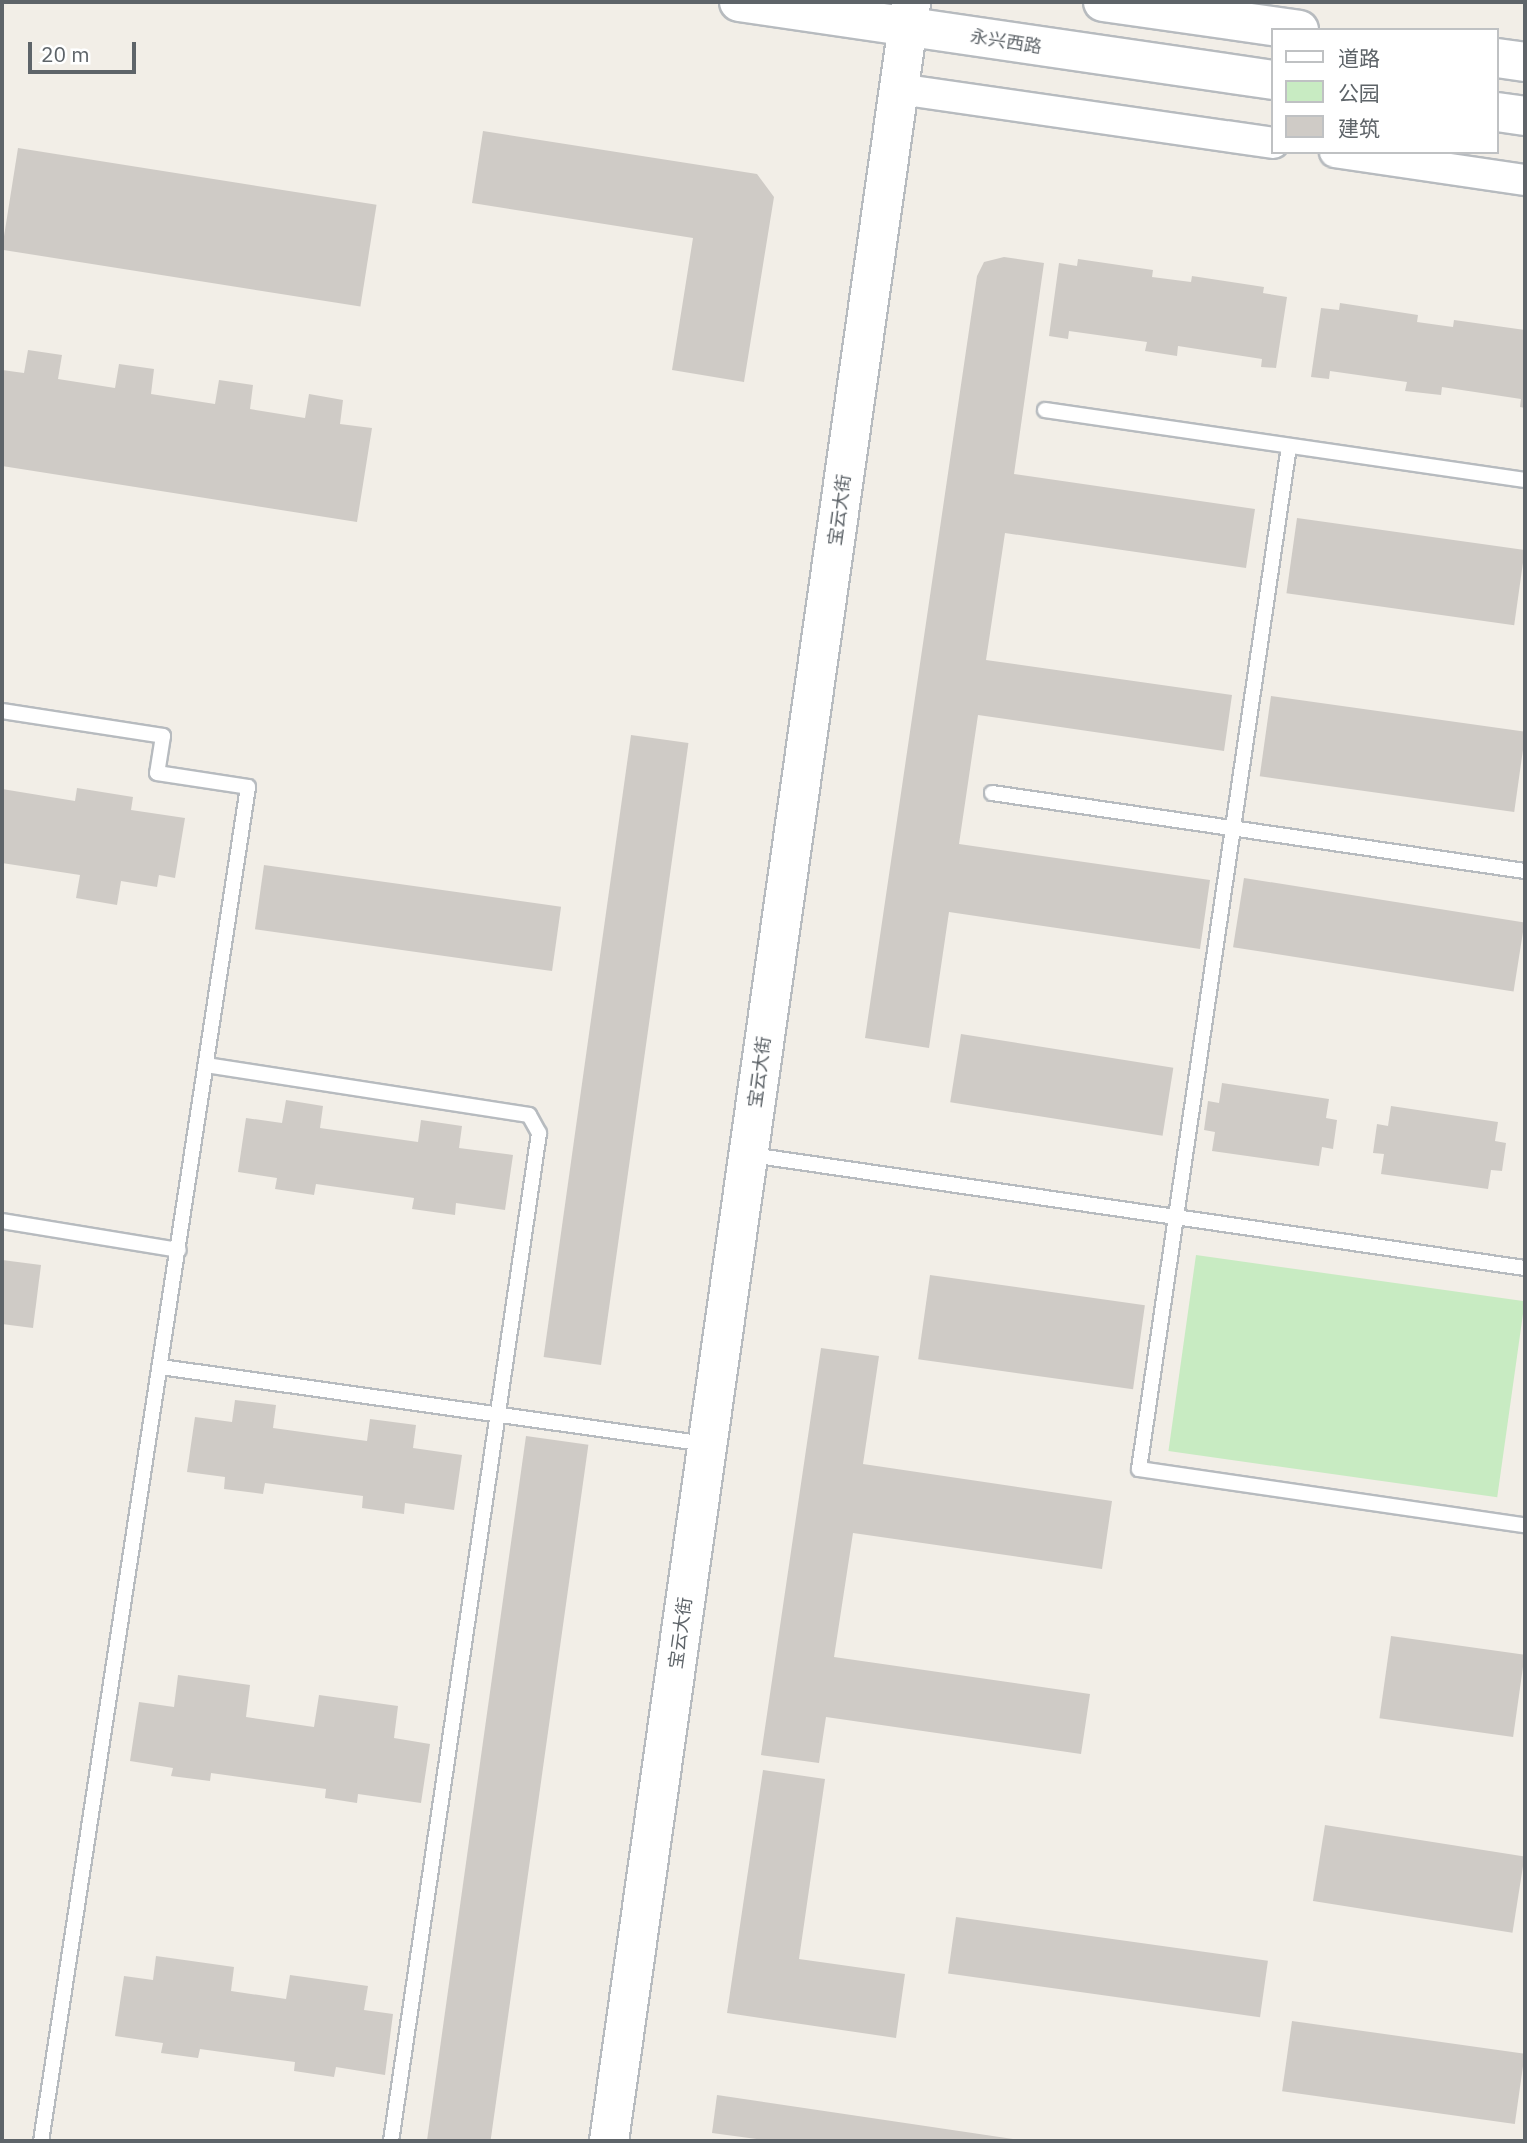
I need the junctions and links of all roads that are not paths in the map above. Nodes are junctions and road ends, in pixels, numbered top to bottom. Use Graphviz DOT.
graph roads {
  1 [pos="739,2"];
  2 [pos="1103,2"];
  3 [pos="910,15"];
  4 [pos="1285,28"];
  5 [pos="1499,58"];
  6 [pos="1525,62"];
  7 [pos="1272,80"];
  8 [pos="899,89"];
  9 [pos="1499,112"];
  10 [pos="1525,116"];
  11 [pos="1272,143"];
  12 [pos="1349,154"];
  13 [pos="1525,180"];
  14 [pos="1045,410"];
  15 [pos="1289,446"];
  16 [pos="1525,480"];
  17 [pos="2,711"];
  18 [pos="992,793"];
  19 [pos="1233,828"];
  20 [pos="1525,871"];
  21 [pos="206,1065"];
  22 [pos="748,1154"];
  23 [pos="1175,1217"];
  24 [pos="2,1221"];
  25 [pos="178,1250"];
  26 [pos="1525,1268"];
  27 [pos="161,1367"];
  28 [pos="498,1414"];
  29 [pos="707,1444"];
  30 [pos="1525,1525"];
  31 [pos="41,2141"];
  32 [pos="391,2141"];
  33 [pos="609,2141"];
  1 -- 3 [label="street, 永兴西路"];
  2 -- 4 [label="street"];
  3 -- 7 [label="street, 永兴西路"];
  3 -- 8 [label="street, 宝云大街"];
  5 -- 6 [label="street"];
  8 -- 11 [label="street"];
  8 -- 22 [label="street, 宝云大街"];
  9 -- 10 [label="street"];
  12 -- 13 [label="street"];
  14 -- 15 [label="lane"];
  15 -- 16 [label="lane"];
  15 -- 19 [label="lane"];
  17 -- 21 [label="lane"];
  18 -- 19 [label="lane"];
  19 -- 20 [label="lane"];
  19 -- 23 [label="lane"];
  21 -- 25 [label="lane"];
  21 -- 28 [label="lane"];
  22 -- 23 [label="lane"];
  22 -- 29 [label="street, 宝云大街"];
  23 -- 26 [label="lane"];
  23 -- 30 [label="lane"];
  24 -- 25 [label="lane"];
  25 -- 27 [label="lane"];
  27 -- 28 [label="lane"];
  27 -- 31 [label="lane"];
  28 -- 29 [label="lane"];
  28 -- 32 [label="lane"];
  29 -- 33 [label="street, 宝云大街"];
}
